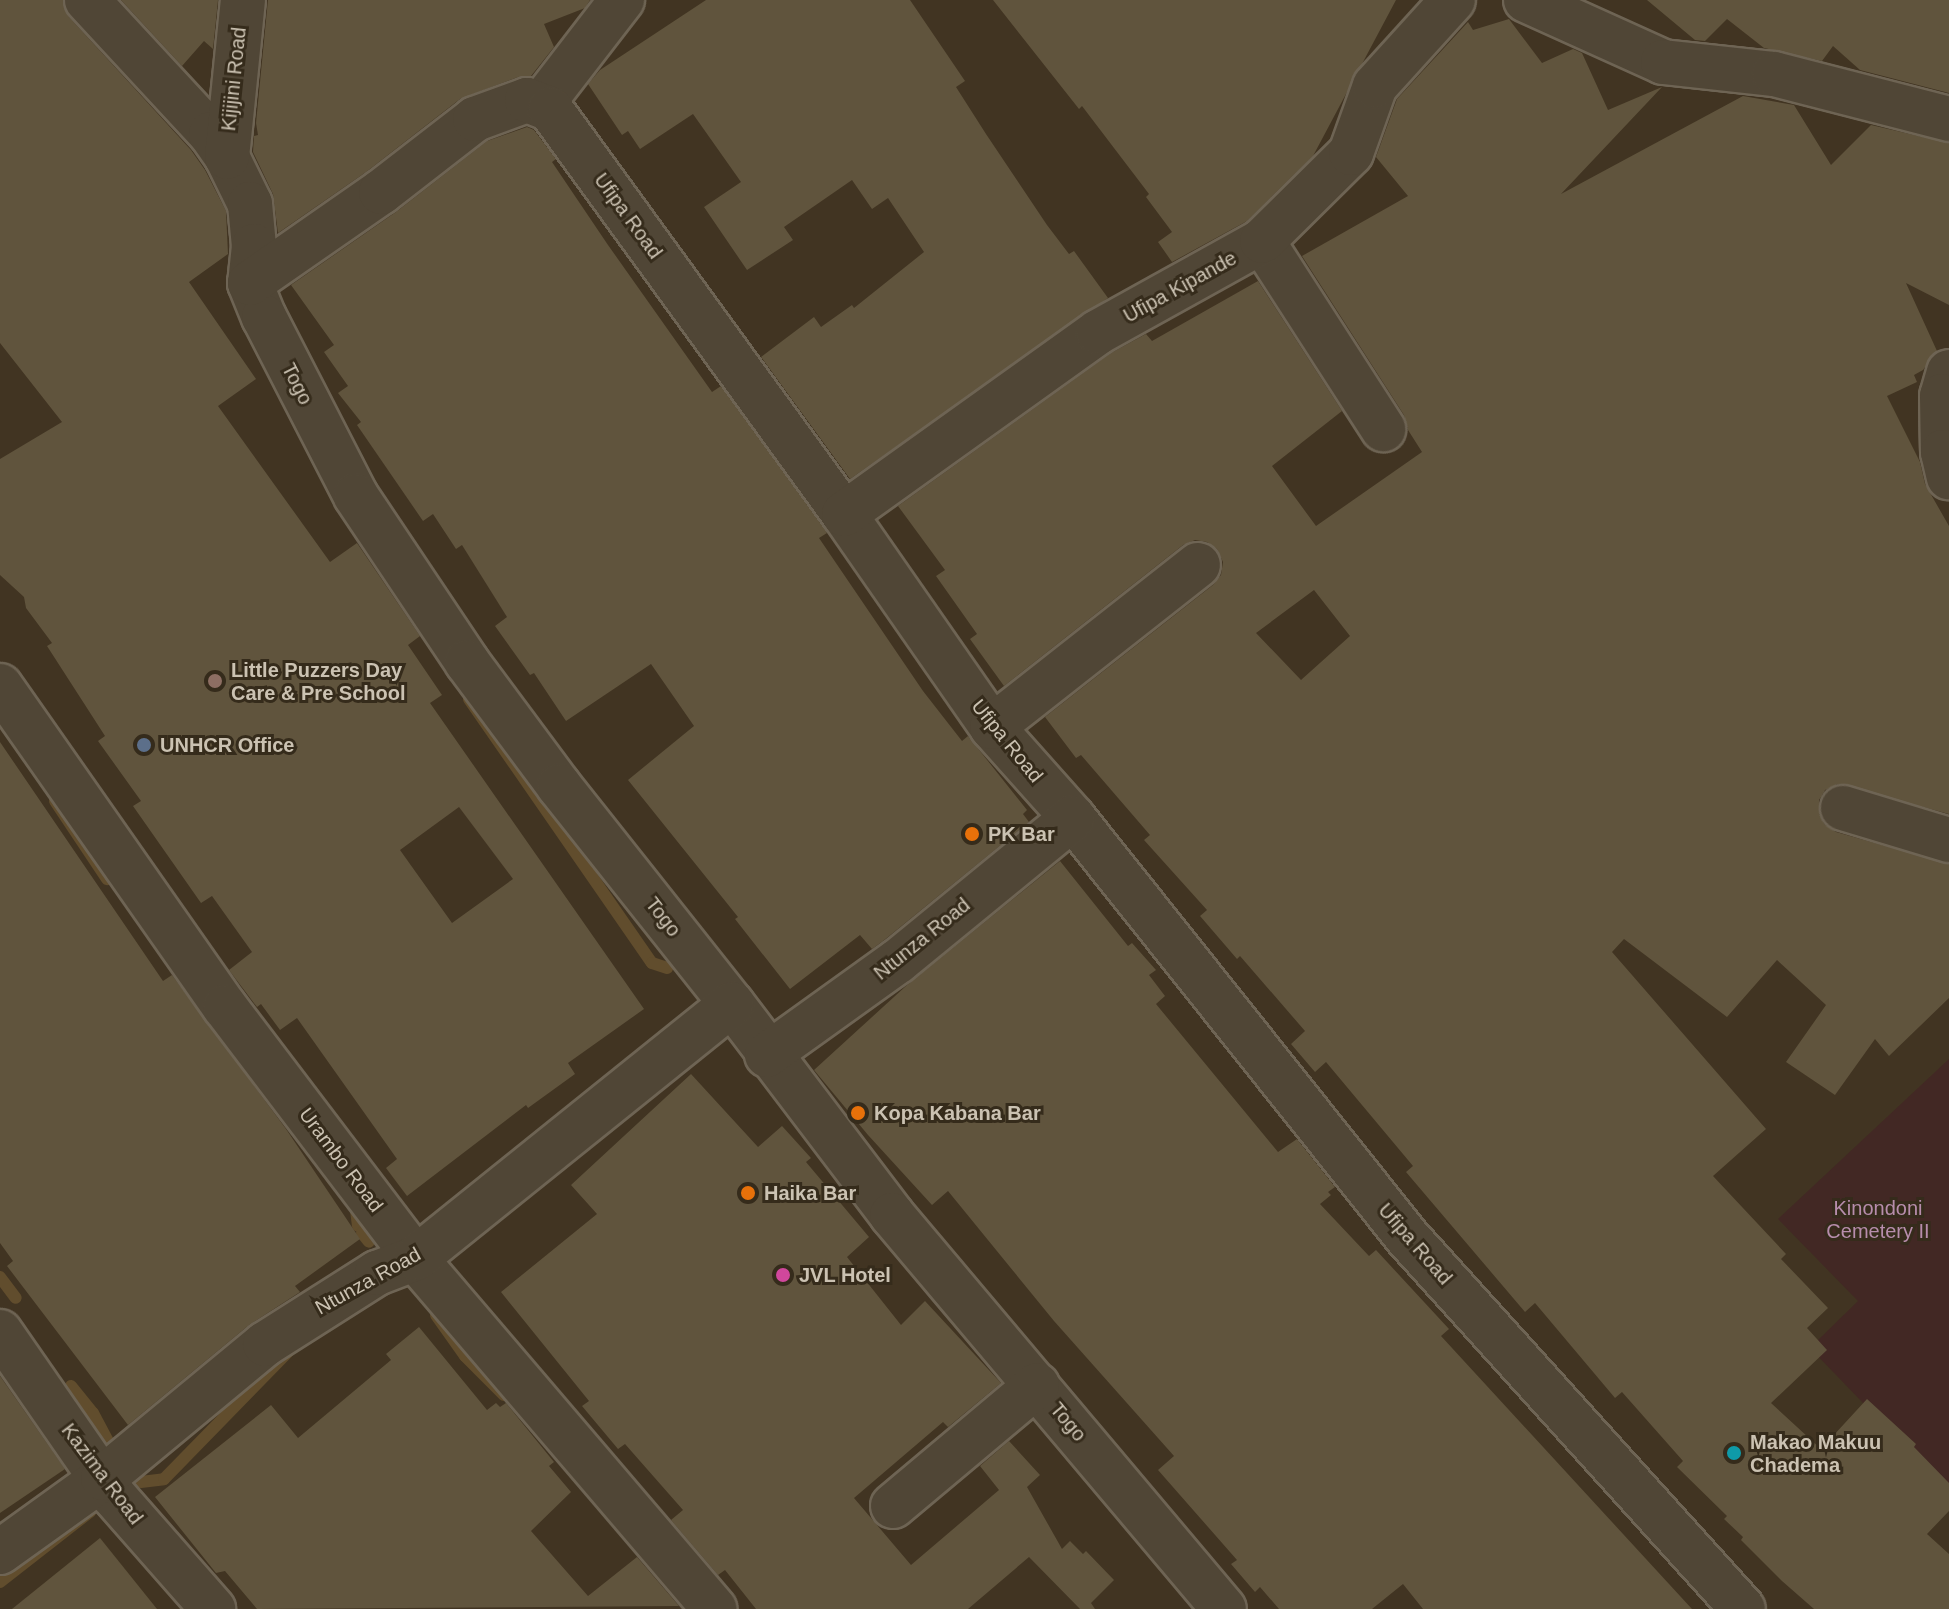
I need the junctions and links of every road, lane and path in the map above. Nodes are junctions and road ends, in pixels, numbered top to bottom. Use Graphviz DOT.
graph roads {
  1 [pos="87,0"];
  2 [pos="243,0"];
  3 [pos="622,0"];
  4 [pos="1453,0"];
  5 [pos="1526,0"];
  6 [pos="541,105"];
  7 [pos="1949,119"];
  8 [pos="227,157"];
  9 [pos="1262,241"];
  10 [pos="250,283"];
  11 [pos="1949,372"];
  12 [pos="1383,429"];
  13 [pos="1949,477"];
  14 [pos="844,514"];
  15 [pos="1198,565"];
  16 [pos="0,686"];
  17 [pos="992,727"];
  18 [pos="1843,808"];
  19 [pos="1073,818"];
  20 [pos="1949,840"];
  21 [pos="732,1004"];
  22 [pos="767,1055"];
  23 [pos="416,1258"];
  24 [pos="0,1332"];
  25 [pos="1037,1385"];
  26 [pos="103,1478"];
  27 [pos="893,1506"];
  28 [pos="0,1552"];
  29 [pos="213,1609"];
  30 [pos="714,1609"];
  31 [pos="1224,1609"];
  32 [pos="1743,1609"];
  1 -- 8 [label="street"];
  2 -- 8 [label="street, Kijijini Road"];
  3 -- 6 [label="street"];
  4 -- 9 [label="street, Ufipa Kipande"];
  5 -- 7 [label="street"];
  6 -- 10 [label="street"];
  6 -- 14 [label="street, Ufipa Road"];
  8 -- 10 [label="street"];
  9 -- 12 [label="street"];
  9 -- 14 [label="street, Ufipa Kipande"];
  10 -- 21 [label="street, Togo"];
  11 -- 13 [label="street"];
  14 -- 17 [label="street, Ufipa Road"];
  15 -- 17 [label="street"];
  16 -- 23 [label="street, Urambo Road"];
  17 -- 19 [label="street, Ufipa Road"];
  18 -- 20 [label="street"];
  19 -- 22 [label="street, Ntunza Road"];
  19 -- 32 [label="street, Ufipa Road"];
  21 -- 22 [label="street, Togo"];
  21 -- 23 [label="street, Ntunza Road"];
  22 -- 25 [label="street, Togo"];
  23 -- 26 [label="street, Ntunza Road"];
  23 -- 30 [label="street, Urambo Road"];
  24 -- 26 [label="street, Kazima Road"];
  25 -- 27 [label="street"];
  25 -- 31 [label="street, Togo"];
  26 -- 28 [label="street, Ntunza Road"];
  26 -- 29 [label="street, Kazima Road"];
}
